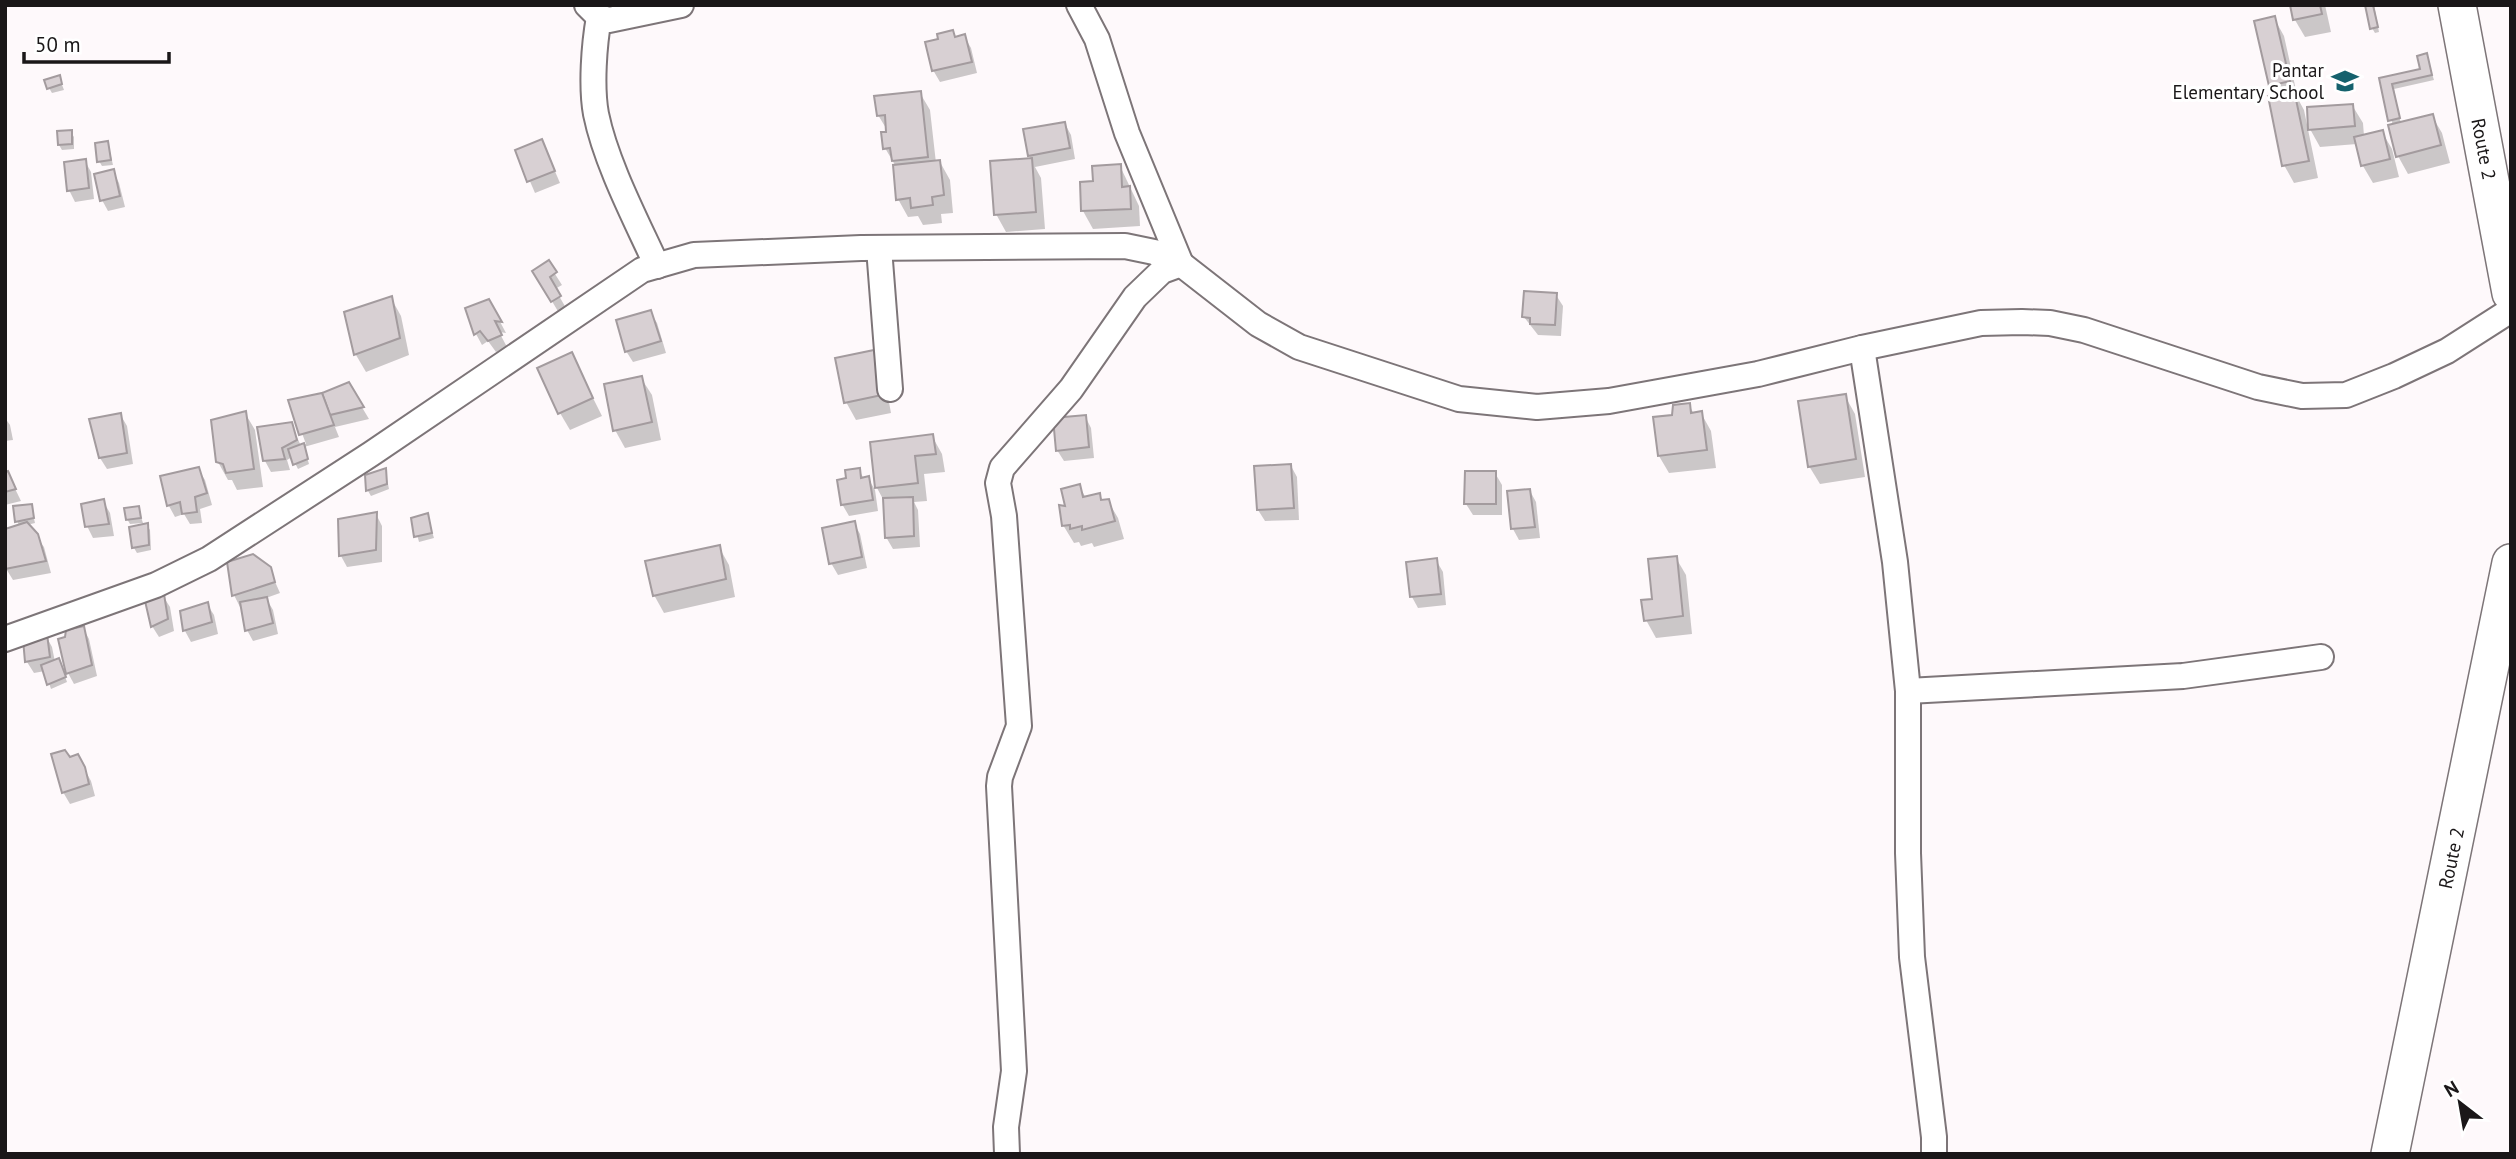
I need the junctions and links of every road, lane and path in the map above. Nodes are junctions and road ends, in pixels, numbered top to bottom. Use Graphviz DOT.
graph roads {
  1 [pos="681,5"];
  2 [pos="1079,5"];
  3 [pos="2457,5"];
  4 [pos="593,11"];
  5 [pos="879,248"];
  6 [pos="1181,264"];
  7 [pos="657,266"];
  8 [pos="2511,293"];
  9 [pos="2511,310"];
  10 [pos="1862,348"];
  11 [pos="890,389"];
  12 [pos="2508,575"];
  13 [pos="5,639"];
  14 [pos="2321,657"];
  15 [pos="1908,691"];
  16 [pos="1007,1154"];
  17 [pos="1934,1154"];
  18 [pos="2390,1154"];
  1 -- 4 [label="street"];
  2 -- 6 [label="street"];
  3 -- 8 [label="highway, Route 2"];
  4 -- 7 [label="street"];
  5 -- 6 [label="street"];
  5 -- 7 [label="street"];
  5 -- 11 [label="street"];
  6 -- 10 [label="street"];
  6 -- 16 [label="street"];
  7 -- 13 [label="street"];
  9 -- 10 [label="street"];
  10 -- 15 [label="street"];
  12 -- 18 [label="highway, Route 2"];
  14 -- 15 [label="street"];
  15 -- 17 [label="street"];
}
